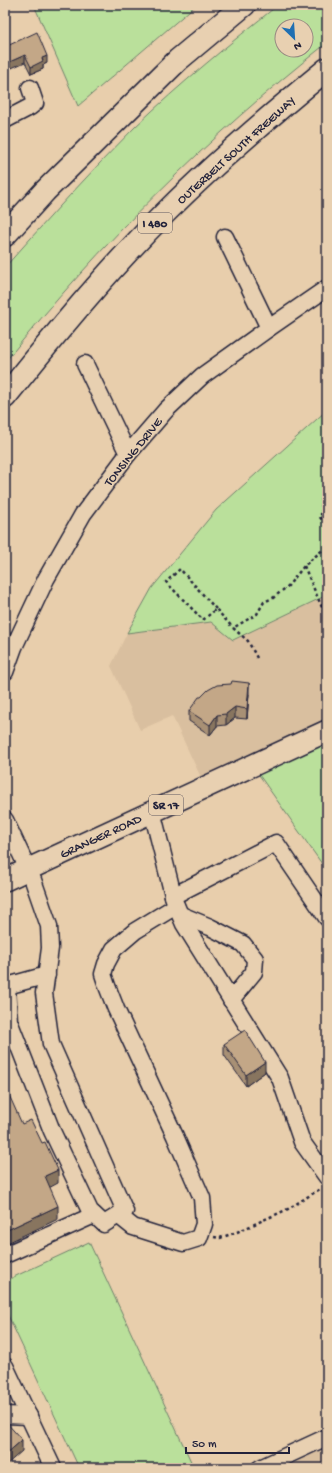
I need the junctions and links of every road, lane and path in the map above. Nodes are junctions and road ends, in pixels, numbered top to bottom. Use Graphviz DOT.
graph roads {
  1 [pos="244,5"];
  2 [pos="327,69"];
  3 [pos="30,88"];
  4 [pos="5,120"];
  5 [pos="45,191"];
  6 [pos="5,219"];
  7 [pos="5,235"];
  8 [pos="225,236"];
  9 [pos="327,288"];
  10 [pos="269,328"];
  11 [pos="84,364"];
  12 [pos="5,397"];
  13 [pos="128,454"];
  14 [pos="327,496"];
  15 [pos="327,509"];
  16 [pos="322,513"];
  17 [pos="327,526"];
  18 [pos="327,546"];
  19 [pos="304,566"];
  20 [pos="327,600"];
  21 [pos="322,607"];
  22 [pos="216,609"];
  23 [pos="327,619"];
  24 [pos="233,628"];
  25 [pos="257,658"];
  26 [pos="5,672"];
  27 [pos="327,730"];
  28 [pos="152,811"];
  29 [pos="5,820"];
  30 [pos="28,869"];
  31 [pos="5,880"];
  32 [pos="177,906"];
  33 [pos="327,918"];
  34 [pos="47,975"];
  35 [pos="6,985"];
  36 [pos="231,1000"];
  37 [pos="324,1183"];
  38 [pos="94,1215"];
  39 [pos="118,1215"];
  40 [pos="199,1236"];
  41 [pos="5,1255"];
  42 [pos="5,1366"];
  43 [pos="5,1415"];
  44 [pos="29,1416"];
  45 [pos="327,1437"];
  46 [pos="52,1468"];
  47 [pos="260,1468"];
  1 -- 5 [label="highway"];
  2 -- 12 [label="highway, OUTERBELT SOUTH FREEWAY / I 480"];
  3 -- 4 [label="street"];
  5 -- 6 [label="highway"];
  5 -- 7 [label="highway"];
  8 -- 10 [label="street"];
  9 -- 10 [label="street, TONSING DRIVE"];
  10 -- 13 [label="street, TONSING DRIVE"];
  11 -- 13 [label="street"];
  13 -- 26 [label="street, TONSING DRIVE"];
  14 -- 16 [label="path"];
  15 -- 16 [label="path"];
  16 -- 17 [label="path"];
  18 -- 19 [label="path"];
  19 -- 21 [label="path"];
  19 -- 24 [label="path"];
  20 -- 21 [label="path"];
  21 -- 23 [label="path"];
  22 -- 22 [label="path"];
  22 -- 24 [label="path"];
  24 -- 25 [label="path"];
  27 -- 28 [label="main road, GRANGER ROAD / SR 17"];
  28 -- 30 [label="main road, GRANGER ROAD / SR 17"];
  28 -- 32 [label="street"];
  29 -- 30 [label="street"];
  30 -- 31 [label="main road, GRANGER ROAD / SR 17"];
  30 -- 34 [label="street"];
  32 -- 33 [label="street"];
  32 -- 36 [label="street"];
  32 -- 36 [label="street"];
  32 -- 40 [label="street"];
  34 -- 35 [label="street"];
  34 -- 39 [label="street"];
  35 -- 38 [label="street"];
  36 -- 37 [label="street"];
  37 -- 40 [label="path"];
  38 -- 39 [label="street"];
  38 -- 41 [label="street"];
  39 -- 40 [label="street"];
  42 -- 44 [label="street"];
  43 -- 44 [label="street"];
  44 -- 46 [label="street"];
  45 -- 47 [label="street"];
}
